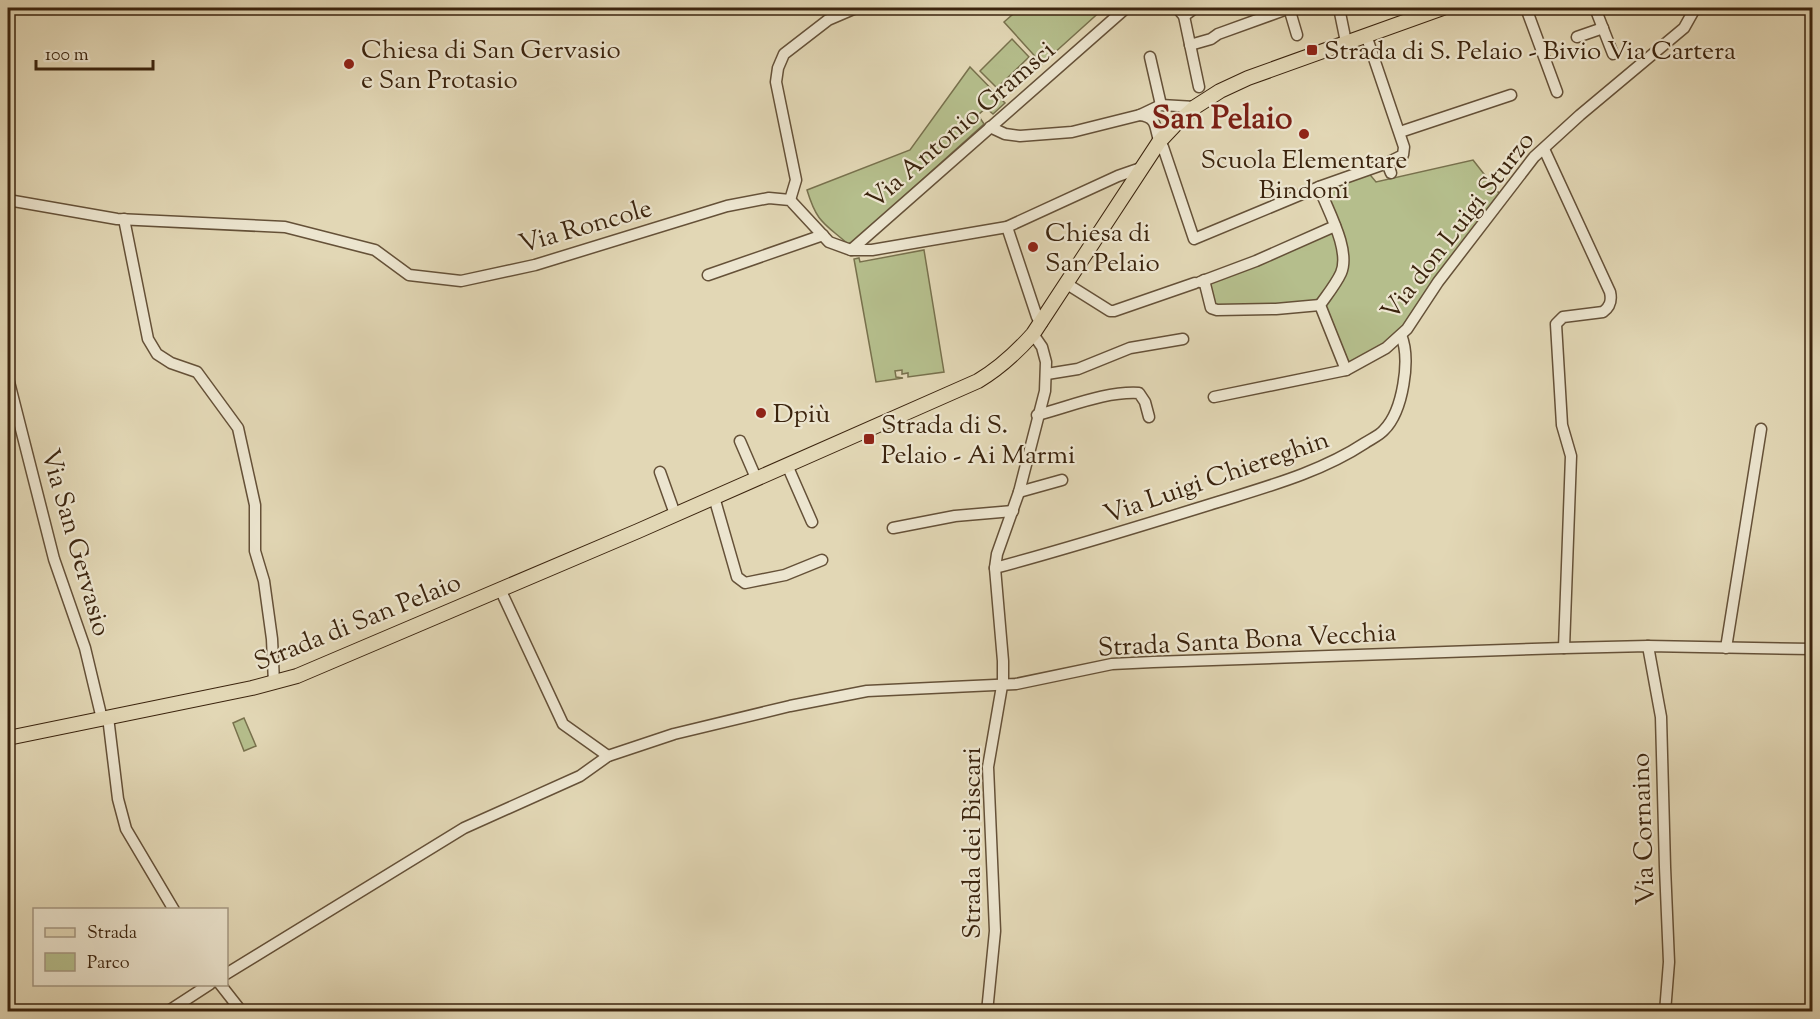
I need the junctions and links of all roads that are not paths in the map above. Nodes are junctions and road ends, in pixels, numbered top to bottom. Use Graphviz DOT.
graph roads {
  1 [pos="856,8"];
  2 [pos="1126,8"];
  3 [pos="1195,8"];
  4 [pos="1290,8"];
  5 [pos="1339,8"];
  6 [pos="1443,8"];
  7 [pos="1526,8"];
  8 [pos="1595,8"];
  9 [pos="1692,8"];
  10 [pos="1804,8"];
  11 [pos="1812,10"];
  12 [pos="1180,12"];
  13 [pos="1603,28"];
  14 [pos="1298,35"];
  15 [pos="1366,35"];
  16 [pos="1577,37"];
  17 [pos="1346,42"];
  18 [pos="1190,45"];
  19 [pos="1613,54"];
  20 [pos="1150,57"];
  21 [pos="1199,87"];
  22 [pos="1557,92"];
  23 [pos="1511,94"];
  24 [pos="1161,105"];
  25 [pos="1195,107"];
  26 [pos="1140,114"];
  27 [pos="1151,118"];
  28 [pos="1176,124"];
  29 [pos="990,127"];
  30 [pos="1400,132"];
  31 [pos="1159,142"];
  32 [pos="1544,148"];
  33 [pos="1141,168"];
  34 [pos="1118,176"];
  35 [pos="1130,184"];
  36 [pos="1319,187"];
  37 [pos="8,200"];
  38 [pos="790,200"];
  39 [pos="124,219"];
  40 [pos="1335,226"];
  41 [pos="1007,227"];
  42 [pos="823,235"];
  43 [pos="850,250"];
  44 [pos="708,275"];
  45 [pos="1200,282"];
  46 [pos="1066,284"];
  47 [pos="1320,305"];
  48 [pos="1037,328"];
  49 [pos="1401,335"];
  50 [pos="1183,339"];
  51 [pos="1346,370"];
  52 [pos="1047,374"];
  53 [pos="8,378"];
  54 [pos="1214,397"];
  55 [pos="1037,415"];
  56 [pos="1149,417"];
  57 [pos="1761,429"];
  58 [pos="740,441"];
  59 [pos="788,465"];
  60 [pos="660,472"];
  61 [pos="756,478"];
  62 [pos="1062,480"];
  63 [pos="1019,492"];
  64 [pos="714,497"];
  65 [pos="1013,511"];
  66 [pos="675,514"];
  67 [pos="812,522"];
  68 [pos="893,528"];
  69 [pos="822,560"];
  70 [pos="995,568"];
  71 [pos="500,589"];
  72 [pos="1648,646"];
  73 [pos="1564,648"];
  74 [pos="1726,648"];
  75 [pos="1812,649"];
  76 [pos="274,683"];
  77 [pos="1003,686"];
  78 [pos="105,718"];
  79 [pos="8,738"];
  80 [pos="608,756"];
  81 [pos="173,908"];
  82 [pos="228,974"];
  83 [pos="207,986"];
  84 [pos="222,986"];
  85 [pos="167,1011"];
  86 [pos="242,1011"];
  87 [pos="987,1011"];
  88 [pos="1665,1011"];
  1 -- 38 [label="street"];
  2 -- 29 [label="street, Via Antonio Gramsci"];
  3 -- 12 [label="street"];
  4 -- 14 [label="street"];
  4 -- 18 [label="street"];
  5 -- 17 [label="street"];
  6 -- 15 [label="main road, Strada di San Pelaio"];
  7 -- 22 [label="street"];
  8 -- 13 [label="street"];
  9 -- 32 [label="street, Via don Luigi Sturzo"];
  10 -- 11 [label="street"];
  12 -- 18 [label="street"];
  13 -- 16 [label="street"];
  13 -- 19 [label="street"];
  15 -- 17 [label="main road, Strada di San Pelaio"];
  15 -- 30 [label="street"];
  17 -- 25 [label="main road, Strada di San Pelaio"];
  18 -- 21 [label="street"];
  20 -- 24 [label="street"];
  23 -- 30 [label="street"];
  24 -- 25 [label="street"];
  24 -- 26 [label="street"];
  25 -- 28 [label="main road, Strada di San Pelaio"];
  26 -- 27 [label="street"];
  26 -- 29 [label="street"];
  27 -- 28 [label="street"];
  27 -- 31 [label="street"];
  28 -- 31 [label="main road, Strada di San Pelaio"];
  29 -- 43 [label="street, Via Antonio Gramsci"];
  30 -- 36 [label="street"];
  31 -- 33 [label="main road, Strada di San Pelaio"];
  31 -- 36 [label="street"];
  32 -- 49 [label="street, Via don Luigi Sturzo"];
  32 -- 73 [label="street"];
  33 -- 34 [label="street"];
  33 -- 35 [label="main road, Strada di San Pelaio"];
  34 -- 35 [label="street"];
  34 -- 41 [label="street"];
  35 -- 46 [label="main road, Strada di San Pelaio"];
  36 -- 40 [label="street"];
  37 -- 39 [label="street, Via Roncole"];
  38 -- 39 [label="street, Via Roncole"];
  38 -- 42 [label="street"];
  39 -- 76 [label="street"];
  40 -- 45 [label="street"];
  40 -- 47 [label="street"];
  41 -- 43 [label="street"];
  41 -- 48 [label="street"];
  42 -- 43 [label="street"];
  42 -- 44 [label="street"];
  45 -- 46 [label="street"];
  45 -- 47 [label="street"];
  46 -- 48 [label="main road, Strada di San Pelaio"];
  47 -- 51 [label="street"];
  48 -- 52 [label="street"];
  48 -- 59 [label="main road, Strada di San Pelaio"];
  49 -- 51 [label="street, Via don Luigi Sturzo"];
  49 -- 70 [label="street, Via Luigi Chiereghin"];
  50 -- 52 [label="street"];
  51 -- 54 [label="street, Via don Luigi Sturzo"];
  52 -- 55 [label="street"];
  53 -- 78 [label="street, Via San Gervasio"];
  55 -- 56 [label="street"];
  55 -- 63 [label="street"];
  57 -- 74 [label="street"];
  58 -- 61 [label="street"];
  59 -- 61 [label="main road, Strada di San Pelaio"];
  59 -- 67 [label="street"];
  60 -- 66 [label="street"];
  61 -- 64 [label="main road, Strada di San Pelaio"];
  62 -- 63 [label="street"];
  63 -- 65 [label="street"];
  64 -- 66 [label="main road, Strada di San Pelaio"];
  64 -- 69 [label="street"];
  65 -- 68 [label="street"];
  65 -- 70 [label="street"];
  66 -- 71 [label="main road, Strada di San Pelaio"];
  70 -- 77 [label="street, Strada dei Biscari"];
  71 -- 76 [label="main road, Strada di San Pelaio"];
  71 -- 80 [label="street"];
  72 -- 73 [label="street, Strada Santa Bona Vecchia"];
  72 -- 74 [label="street, Strada Santa Bona Vecchia"];
  72 -- 88 [label="street, Via Cornaino"];
  73 -- 77 [label="street, Strada Santa Bona Vecchia"];
  74 -- 75 [label="street, Strada Santa Bona Vecchia"];
  76 -- 78 [label="main road, Strada di San Pelaio"];
  77 -- 80 [label="street, Strada Santa Bona Vecchia"];
  77 -- 87 [label="street, Strada dei Biscari"];
  78 -- 79 [label="main road, Strada di San Pelaio"];
  78 -- 81 [label="street, Via San Gervasio"];
  80 -- 82 [label="street, Strada Santa Bona Vecchia"];
  83 -- 85 [label="street"];
  84 -- 86 [label="street"];
}
